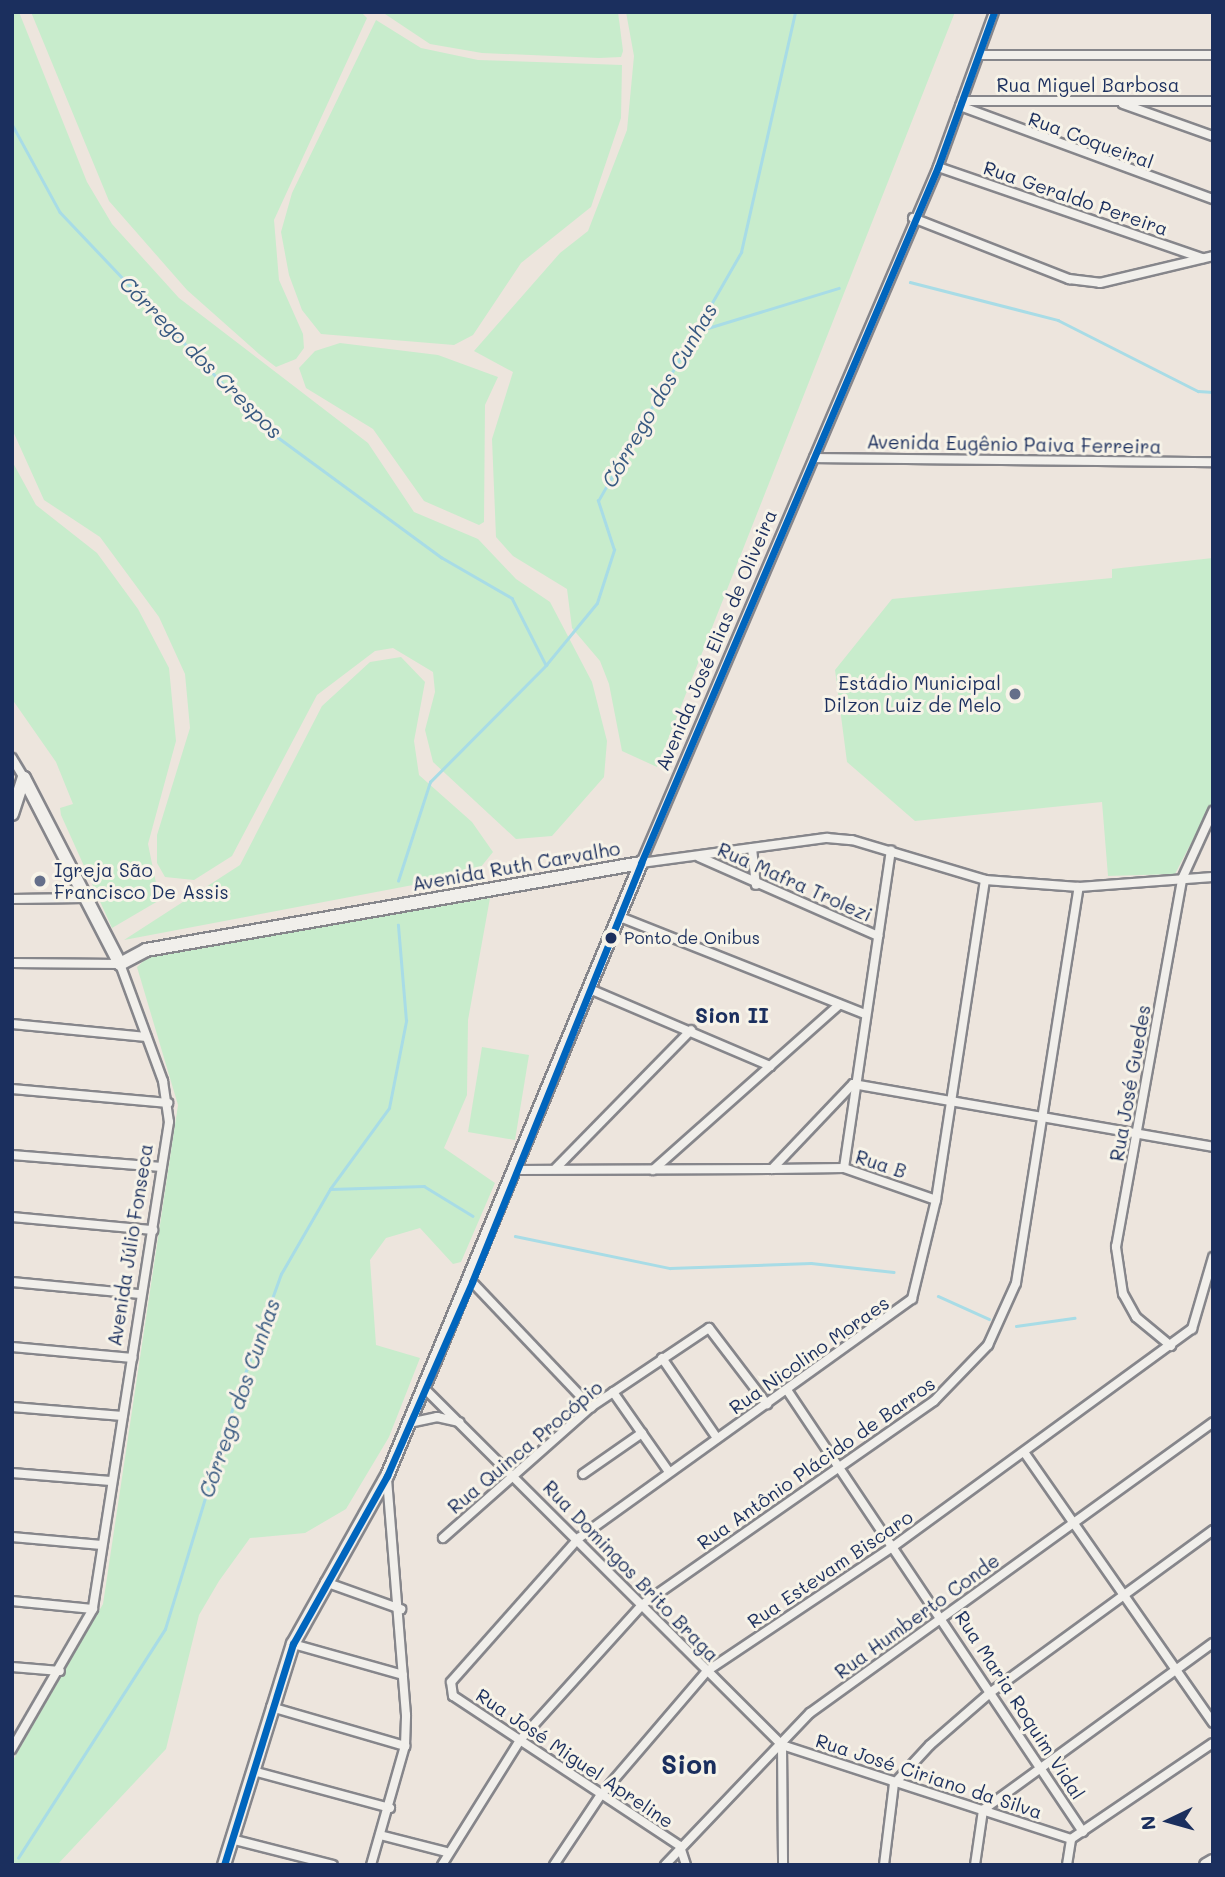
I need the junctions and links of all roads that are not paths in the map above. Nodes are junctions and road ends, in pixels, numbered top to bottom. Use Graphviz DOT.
graph roads {
  1 [pos="994,12"];
  2 [pos="980,55"];
  3 [pos="1213,55"];
  4 [pos="1213,101"];
  5 [pos="1115,102"];
  6 [pos="961,103"];
  7 [pos="1213,136"];
  8 [pos="938,167"];
  9 [pos="1213,199"];
  10 [pos="912,218"];
  11 [pos="1208,257"];
  12 [pos="814,458"];
  13 [pos="1213,462"];
  14 [pos="12,758"];
  15 [pos="24,778"];
  16 [pos="1213,811"];
  17 [pos="12,814"];
  18 [pos="752,848"];
  19 [pos="891,850"];
  20 [pos="699,857"];
  21 [pos="642,863"];
  22 [pos="1213,877"];
  23 [pos="1182,879"];
  24 [pos="985,880"];
  25 [pos="756,885"];
  26 [pos="1079,887"];
  27 [pos="12,898"];
  28 [pos="85,898"];
  29 [pos="620,917"];
  30 [pos="878,936"];
  31 [pos="12,963"];
  32 [pos="120,964"];
  33 [pos="592,990"];
  34 [pos="839,1005"];
  35 [pos="865,1014"];
  36 [pos="12,1024"];
  37 [pos="691,1030"];
  38 [pos="146,1037"];
  39 [pos="770,1066"];
  40 [pos="853,1084"];
  41 [pos="12,1089"];
  42 [pos="168,1102"];
  43 [pos="950,1105"];
  44 [pos="1042,1119"];
  45 [pos="1137,1134"];
  46 [pos="1213,1147"];
  47 [pos="12,1155"];
  48 [pos="163,1167"];
  49 [pos="556,1168"];
  50 [pos="844,1168"];
  51 [pos="772,1169"];
  52 [pos="517,1170"];
  53 [pos="653,1170"];
  54 [pos="936,1200"];
  55 [pos="12,1217"];
  56 [pos="153,1230"];
  57 [pos="1213,1257"];
  58 [pos="12,1282"];
  59 [pos="472,1282"];
  60 [pos="140,1294"];
  61 [pos="1171,1346"];
  62 [pos="12,1347"];
  63 [pos="132,1358"];
  64 [pos="662,1358"];
  65 [pos="424,1388"];
  66 [pos="787,1390"];
  67 [pos="613,1392"];
  68 [pos="767,1404"];
  69 [pos="591,1406"];
  70 [pos="12,1407"];
  71 [pos="124,1416"];
  72 [pos="1213,1422"];
  73 [pos="409,1423"];
  74 [pos="462,1423"];
  75 [pos="642,1433"];
  76 [pos="718,1438"];
  77 [pos="1024,1452"];
  78 [pos="842,1464"];
  79 [pos="669,1472"];
  80 [pos="12,1473"];
  81 [pos="513,1473"];
  82 [pos="583,1474"];
  83 [pos="387,1476"];
  84 [pos="111,1480"];
  85 [pos="1074,1522"];
  86 [pos="1213,1530"];
  87 [pos="12,1537"];
  88 [pos="443,1538"];
  89 [pos="579,1538"];
  90 [pos="102,1545"];
  91 [pos="894,1545"];
  92 [pos="324,1582"];
  93 [pos="1125,1595"];
  94 [pos="12,1601"];
  95 [pos="643,1604"];
  96 [pos="93,1608"];
  97 [pos="401,1609"];
  98 [pos="943,1615"];
  99 [pos="1213,1643"];
  100 [pos="293,1644"];
  101 [pos="12,1667"];
  102 [pos="1177,1668"];
  103 [pos="60,1671"];
  104 [pos="707,1671"];
  105 [pos="403,1675"];
  106 [pos="991,1692"];
  107 [pos="453,1696"];
  108 [pos="271,1707"];
  109 [pos="1213,1723"];
  110 [pos="520,1740"];
  111 [pos="1213,1743"];
  112 [pos="780,1744"];
  113 [pos="405,1746"];
  114 [pos="12,1749"];
  115 [pos="1045,1769"];
  116 [pos="253,1770"];
  117 [pos="894,1784"];
  118 [pos="600,1796"];
  119 [pos="390,1808"];
  120 [pos="984,1810"];
  121 [pos="1083,1832"];
  122 [pos="380,1835"];
  123 [pos="231,1839"];
  124 [pos="1071,1839"];
  125 [pos="680,1846"];
  126 [pos="446,1853"];
  127 [pos="1213,1861"];
  128 [pos="224,1865"];
  129 [pos="333,1865"];
  130 [pos="371,1865"];
  131 [pos="442,1865"];
  132 [pos="554,1865"];
  133 [pos="665,1865"];
  134 [pos="686,1865"];
  135 [pos="783,1865"];
  136 [pos="884,1865"];
  137 [pos="975,1865"];
  138 [pos="1067,1865"];
  139 [pos="1206,1865"];
  1 -- 2 [label="street, Avenida José Elias de Oliveira"];
  2 -- 3 [label="street"];
  2 -- 6 [label="street, Avenida José Elias de Oliveira"];
  4 -- 5 [label="street, Rua Miguel Barbosa"];
  5 -- 6 [label="street, Rua Miguel Barbosa"];
  5 -- 7 [label="street"];
  6 -- 8 [label="street, Avenida José Elias de Oliveira"];
  6 -- 9 [label="street, Rua Coqueiral"];
  8 -- 10 [label="street, Avenida José Elias de Oliveira"];
  8 -- 11 [label="street, Rua Geraldo Pereira"];
  10 -- 11 [label="street"];
  10 -- 12 [label="street, Avenida José Elias de Oliveira"];
  12 -- 13 [label="street, Avenida Eugênio Paiva Ferreira"];
  12 -- 21 [label="street, Avenida José Elias de Oliveira"];
  14 -- 15 [label="street, Avenida Júlio Fonseca"];
  15 -- 17 [label="street"];
  15 -- 28 [label="street, Avenida Júlio Fonseca"];
  16 -- 23 [label="street, Rua José Guedes"];
  18 -- 19 [label="street, Avenida Ruth Carvalho"];
  18 -- 20 [label="street, Avenida Ruth Carvalho"];
  18 -- 25 [label="street"];
  19 -- 24 [label="street, Avenida Ruth Carvalho"];
  19 -- 30 [label="street"];
  20 -- 21 [label="street, Avenida Ruth Carvalho"];
  20 -- 25 [label="street, Rua Mafra Trolezi"];
  21 -- 29 [label="street, Avenida José Elias de Oliveira"];
  21 -- 32 [label="street, Avenida Ruth Carvalho"];
  22 -- 23 [label="street, Avenida Ruth Carvalho"];
  23 -- 26 [label="street, Avenida Ruth Carvalho"];
  23 -- 45 [label="street, Rua José Guedes"];
  24 -- 26 [label="street, Avenida Ruth Carvalho"];
  24 -- 43 [label="street, Rua Nicolino Moraes"];
  25 -- 30 [label="street, Rua Mafra Trolezi"];
  26 -- 44 [label="street, Rua Antônio Plácido de Barros"];
  27 -- 28 [label="street"];
  28 -- 32 [label="street, Avenida Júlio Fonseca"];
  29 -- 33 [label="street, Avenida José Elias de Oliveira"];
  29 -- 34 [label="street"];
  30 -- 35 [label="street"];
  31 -- 32 [label="street"];
  32 -- 38 [label="street, Avenida Júlio Fonseca"];
  33 -- 37 [label="street"];
  33 -- 52 [label="street, Avenida José Elias de Oliveira"];
  34 -- 35 [label="street"];
  34 -- 39 [label="street"];
  35 -- 40 [label="street"];
  36 -- 38 [label="street"];
  37 -- 39 [label="street"];
  37 -- 49 [label="street"];
  38 -- 42 [label="street, Avenida Júlio Fonseca"];
  39 -- 53 [label="street"];
  40 -- 43 [label="street"];
  40 -- 50 [label="street"];
  40 -- 51 [label="street"];
  41 -- 42 [label="street"];
  42 -- 48 [label="street, Avenida Júlio Fonseca"];
  43 -- 44 [label="street"];
  43 -- 54 [label="street, Rua Nicolino Moraes"];
  44 -- 45 [label="street"];
  44 -- 78 [label="street, Rua Antônio Plácido de Barros"];
  45 -- 46 [label="street"];
  45 -- 61 [label="street, Rua José Guedes"];
  47 -- 48 [label="street"];
  48 -- 56 [label="street, Avenida Júlio Fonseca"];
  49 -- 52 [label="street, Rua B"];
  49 -- 53 [label="street, Rua B"];
  50 -- 51 [label="street, Rua B"];
  50 -- 54 [label="street, Rua B"];
  51 -- 53 [label="street, Rua B"];
  52 -- 59 [label="street, Avenida José Elias de Oliveira"];
  54 -- 66 [label="street, Rua Nicolino Moraes"];
  55 -- 56 [label="street"];
  56 -- 60 [label="street, Avenida Júlio Fonseca"];
  57 -- 61 [label="street, Rua Estevam Biscaro"];
  58 -- 60 [label="street"];
  59 -- 65 [label="street, Avenida José Elias de Oliveira"];
  59 -- 69 [label="street"];
  60 -- 63 [label="street, Avenida Júlio Fonseca"];
  61 -- 77 [label="street, Rua Estevam Biscaro"];
  62 -- 63 [label="street"];
  63 -- 71 [label="street, Avenida Júlio Fonseca"];
  64 -- 67 [label="street, Rua Quinca Procópio"];
  64 -- 68 [label="street, Rua Quinca Procópio"];
  64 -- 76 [label="street"];
  65 -- 73 [label="street, Avenida José Elias de Oliveira"];
  65 -- 74 [label="street, Rua Domingos Brito Braga"];
  66 -- 68 [label="street, Rua Nicolino Moraes"];
  66 -- 78 [label="street, Rua Maria Roquim Vidal"];
  67 -- 69 [label="street, Rua Quinca Procópio"];
  67 -- 75 [label="street"];
  68 -- 76 [label="street, Rua Nicolino Moraes"];
  69 -- 81 [label="street, Rua Quinca Procópio"];
  70 -- 71 [label="street"];
  71 -- 84 [label="street, Avenida Júlio Fonseca"];
  72 -- 85 [label="street, Rua Humberto Conde"];
  73 -- 74 [label="street"];
  73 -- 83 [label="street, Avenida José Elias de Oliveira"];
  74 -- 81 [label="street, Rua Domingos Brito Braga"];
  75 -- 79 [label="street"];
  75 -- 82 [label="street"];
  76 -- 79 [label="street, Rua Nicolino Moraes"];
  77 -- 85 [label="street"];
  77 -- 91 [label="street, Rua Estevam Biscaro"];
  78 -- 91 [label="street, Rua Maria Roquim Vidal"];
  78 -- 95 [label="street, Rua Antônio Plácido de Barros"];
  79 -- 89 [label="street, Rua Nicolino Moraes"];
  80 -- 84 [label="street"];
  81 -- 88 [label="street, Rua Quinca Procópio"];
  81 -- 89 [label="street, Rua Domingos Brito Braga"];
  83 -- 92 [label="street, Avenida José Elias de Oliveira"];
  83 -- 97 [label="street"];
  84 -- 90 [label="street, Avenida Júlio Fonseca"];
  85 -- 93 [label="street"];
  85 -- 98 [label="street, Rua Humberto Conde"];
  86 -- 93 [label="street"];
  87 -- 90 [label="street"];
  89 -- 95 [label="street, Rua Domingos Brito Braga"];
  89 -- 107 [label="street, Rua Nicolino Moraes"];
  90 -- 96 [label="street, Avenida Júlio Fonseca"];
  91 -- 98 [label="street, Rua Maria Roquim Vidal"];
  91 -- 104 [label="street, Rua Estevam Biscaro"];
  92 -- 97 [label="street"];
  92 -- 100 [label="street, Avenida José Elias de Oliveira"];
  93 -- 102 [label="street"];
  93 -- 106 [label="street"];
  94 -- 96 [label="street"];
  95 -- 104 [label="street, Rua Domingos Brito Braga"];
  95 -- 110 [label="street, Rua Antônio Plácido de Barros"];
  96 -- 103 [label="street, Avenida Júlio Fonseca"];
  97 -- 105 [label="street"];
  98 -- 106 [label="street, Rua Maria Roquim Vidal"];
  98 -- 112 [label="street, Rua Humberto Conde"];
  99 -- 102 [label="street"];
  100 -- 105 [label="street"];
  100 -- 108 [label="street, Avenida José Elias de Oliveira"];
  101 -- 103 [label="street"];
  102 -- 109 [label="street"];
  102 -- 115 [label="street"];
  103 -- 114 [label="street, Avenida Júlio Fonseca"];
  104 -- 112 [label="street, Rua Domingos Brito Braga"];
  104 -- 118 [label="street, Rua Estevam Biscaro"];
  105 -- 113 [label="street"];
  106 -- 115 [label="street, Rua Maria Roquim Vidal"];
  106 -- 117 [label="street"];
  107 -- 110 [label="street, Rua José Miguel Apreline"];
  108 -- 113 [label="street"];
  108 -- 116 [label="street, Avenida José Elias de Oliveira"];
  110 -- 118 [label="street, Rua José Miguel Apreline"];
  110 -- 126 [label="street, Rua Antônio Plácido de Barros"];
  111 -- 121 [label="street"];
  112 -- 117 [label="street, Rua José Ciriano da Silva"];
  112 -- 125 [label="street, Rua Humberto Conde"];
  112 -- 135 [label="street"];
  113 -- 119 [label="street"];
  115 -- 120 [label="street"];
  115 -- 121 [label="street, Rua Maria Roquim Vidal"];
  116 -- 119 [label="street"];
  116 -- 123 [label="street, Avenida José Elias de Oliveira"];
  117 -- 120 [label="street, Rua José Ciriano da Silva"];
  117 -- 136 [label="street"];
  118 -- 125 [label="street, Rua José Miguel Apreline"];
  118 -- 132 [label="street, Rua Estevam Biscaro"];
  119 -- 122 [label="street"];
  120 -- 124 [label="street, Rua José Ciriano da Silva"];
  120 -- 137 [label="street"];
  121 -- 124 [label="street"];
  122 -- 126 [label="street"];
  122 -- 130 [label="street"];
  123 -- 128 [label="street, Avenida José Elias de Oliveira"];
  123 -- 129 [label="street"];
  124 -- 138 [label="street"];
  125 -- 133 [label="street, Rua Humberto Conde"];
  125 -- 134 [label="street"];
  126 -- 131 [label="street, Rua Antônio Plácido de Barros"];
  127 -- 139 [label="street"];
}
